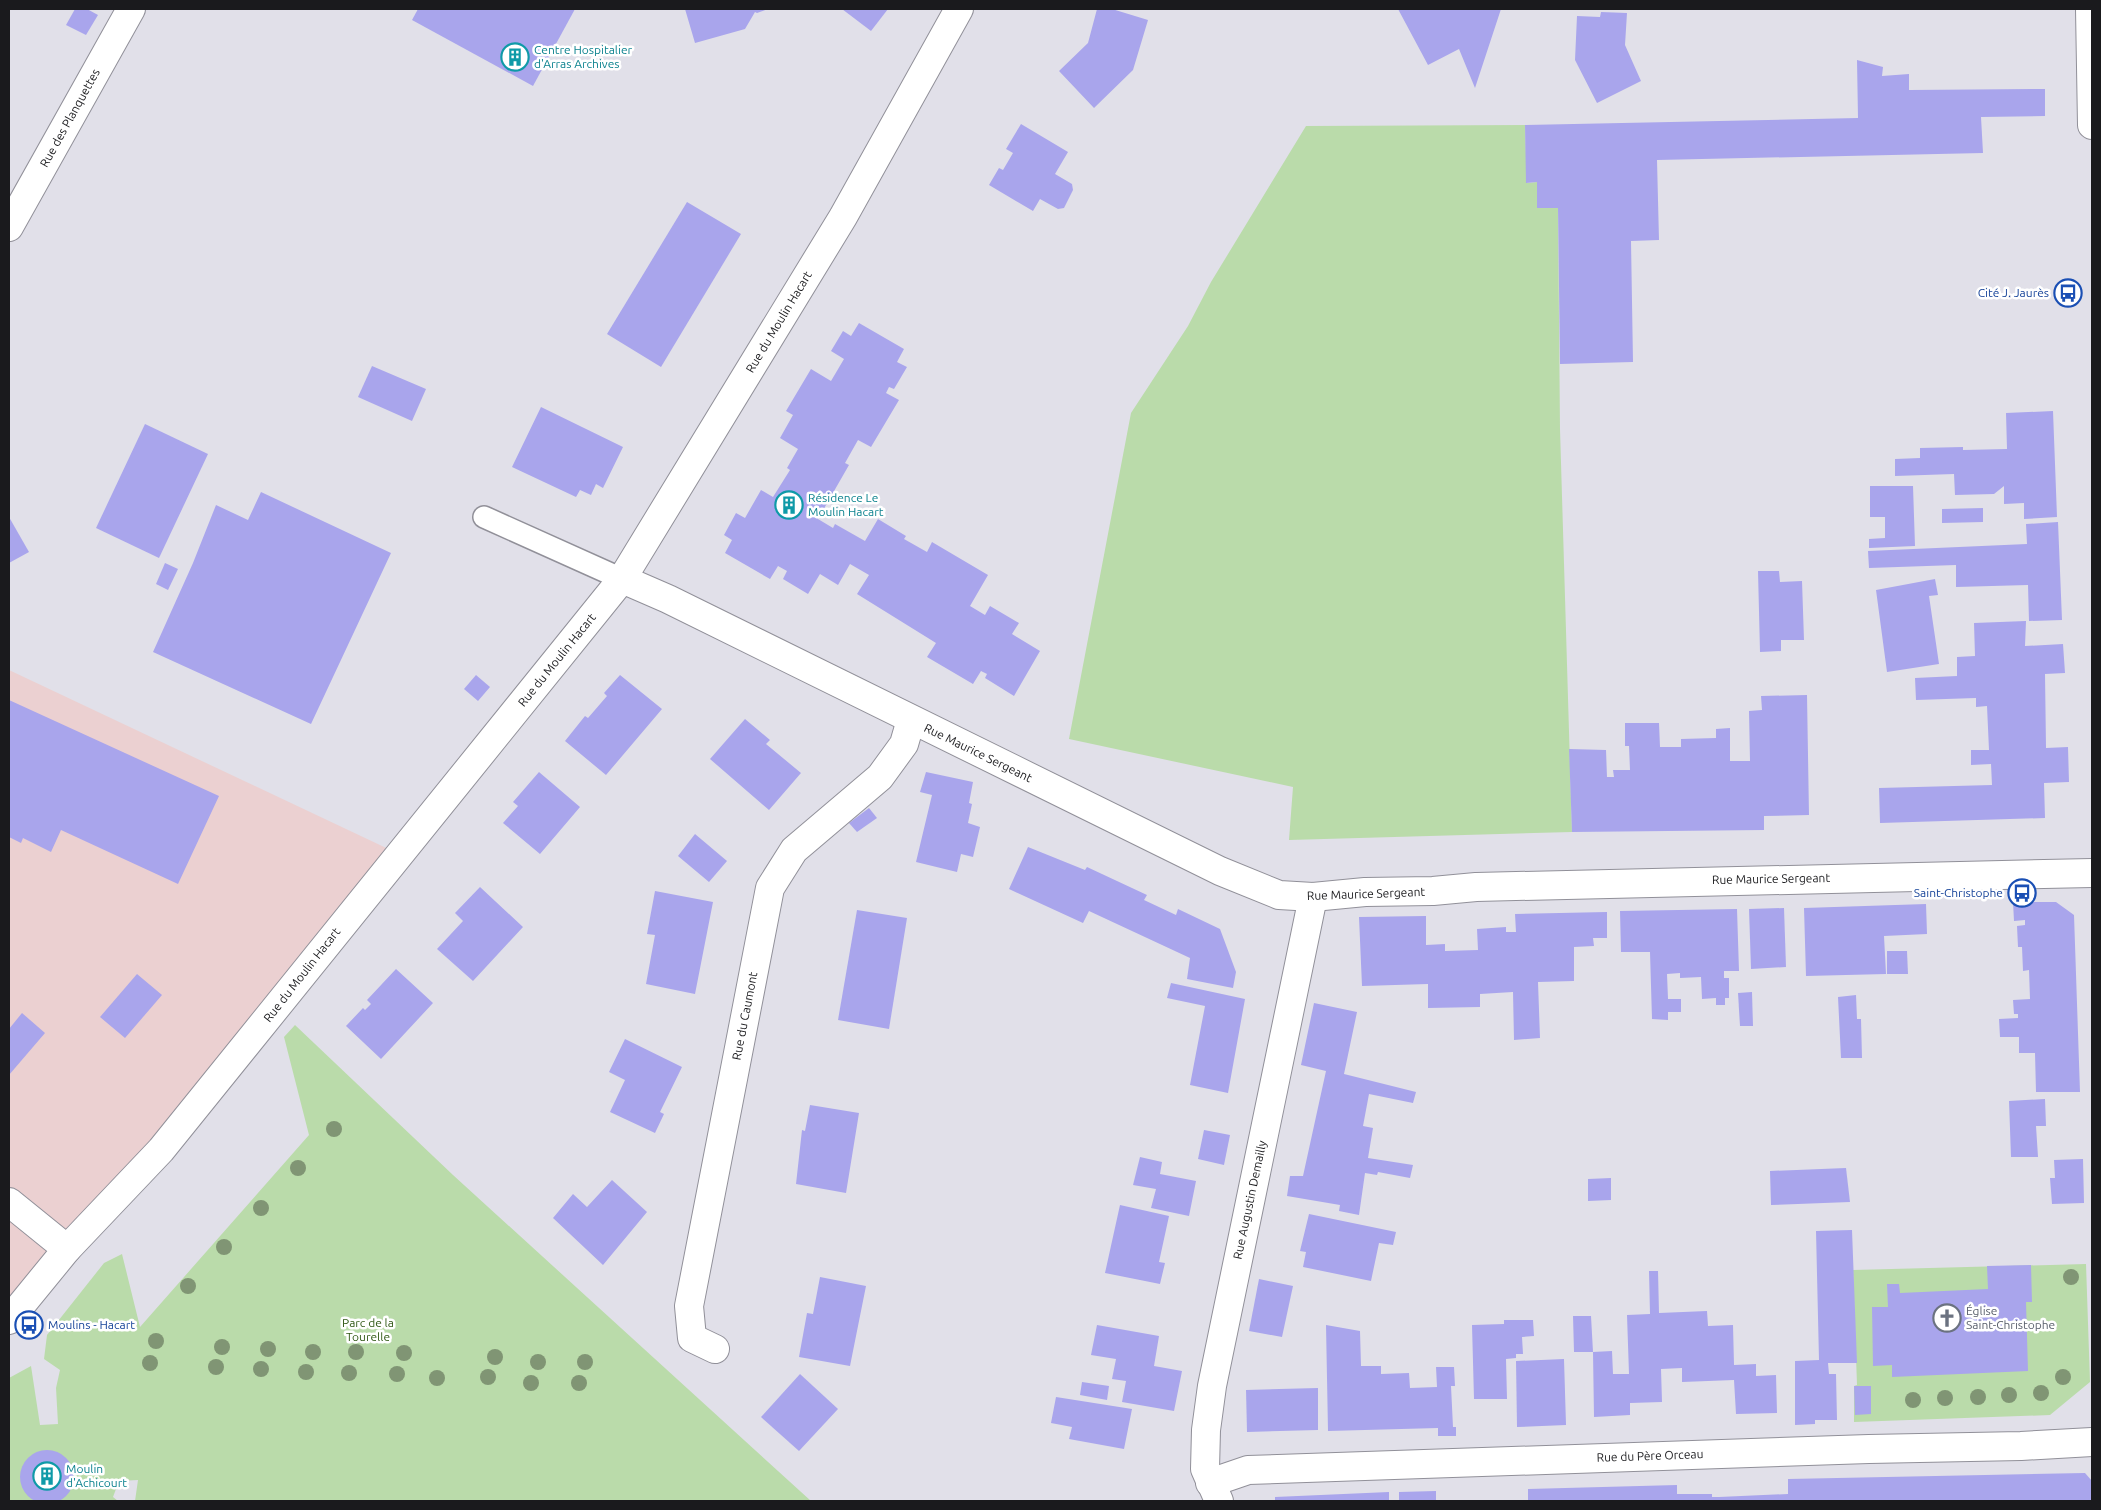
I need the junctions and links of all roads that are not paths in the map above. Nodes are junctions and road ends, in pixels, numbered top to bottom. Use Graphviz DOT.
graph roads {
  1 [pos="131,9"];
  2 [pos="959,9"];
  3 [pos="2090,9"];
  4 [pos="2092,125"];
  5 [pos="13,211"];
  6 [pos="484,517"];
  7 [pos="622,580"];
  8 [pos="911,720"];
  9 [pos="2092,873"];
  10 [pos="1313,897"];
  11 [pos="9,1202"];
  12 [pos="67,1249"];
  13 [pos="9,1320"];
  14 [pos="715,1349"];
  15 [pos="2092,1442"];
  16 [pos="1214,1492"];
  1 -- 5 [label="street, Rue des Planquettes"];
  2 -- 7 [label="street, Rue du Moulin Hacart"];
  3 -- 4 [label="street"];
  6 -- 7 [label="lane"];
  7 -- 8 [label="street, Rue Maurice Sergeant"];
  7 -- 12 [label="street, Rue du Moulin Hacart"];
  8 -- 10 [label="street, Rue Maurice Sergeant"];
  8 -- 14 [label="street, Rue du Caumont"];
  9 -- 10 [label="street, Rue Maurice Sergeant"];
  10 -- 16 [label="street, Rue Augustin Demailly"];
  11 -- 12 [label="street"];
  12 -- 13 [label="street, Rue du Moulin Hacart"];
  15 -- 16 [label="street, Rue du Père Orceau"];
}
